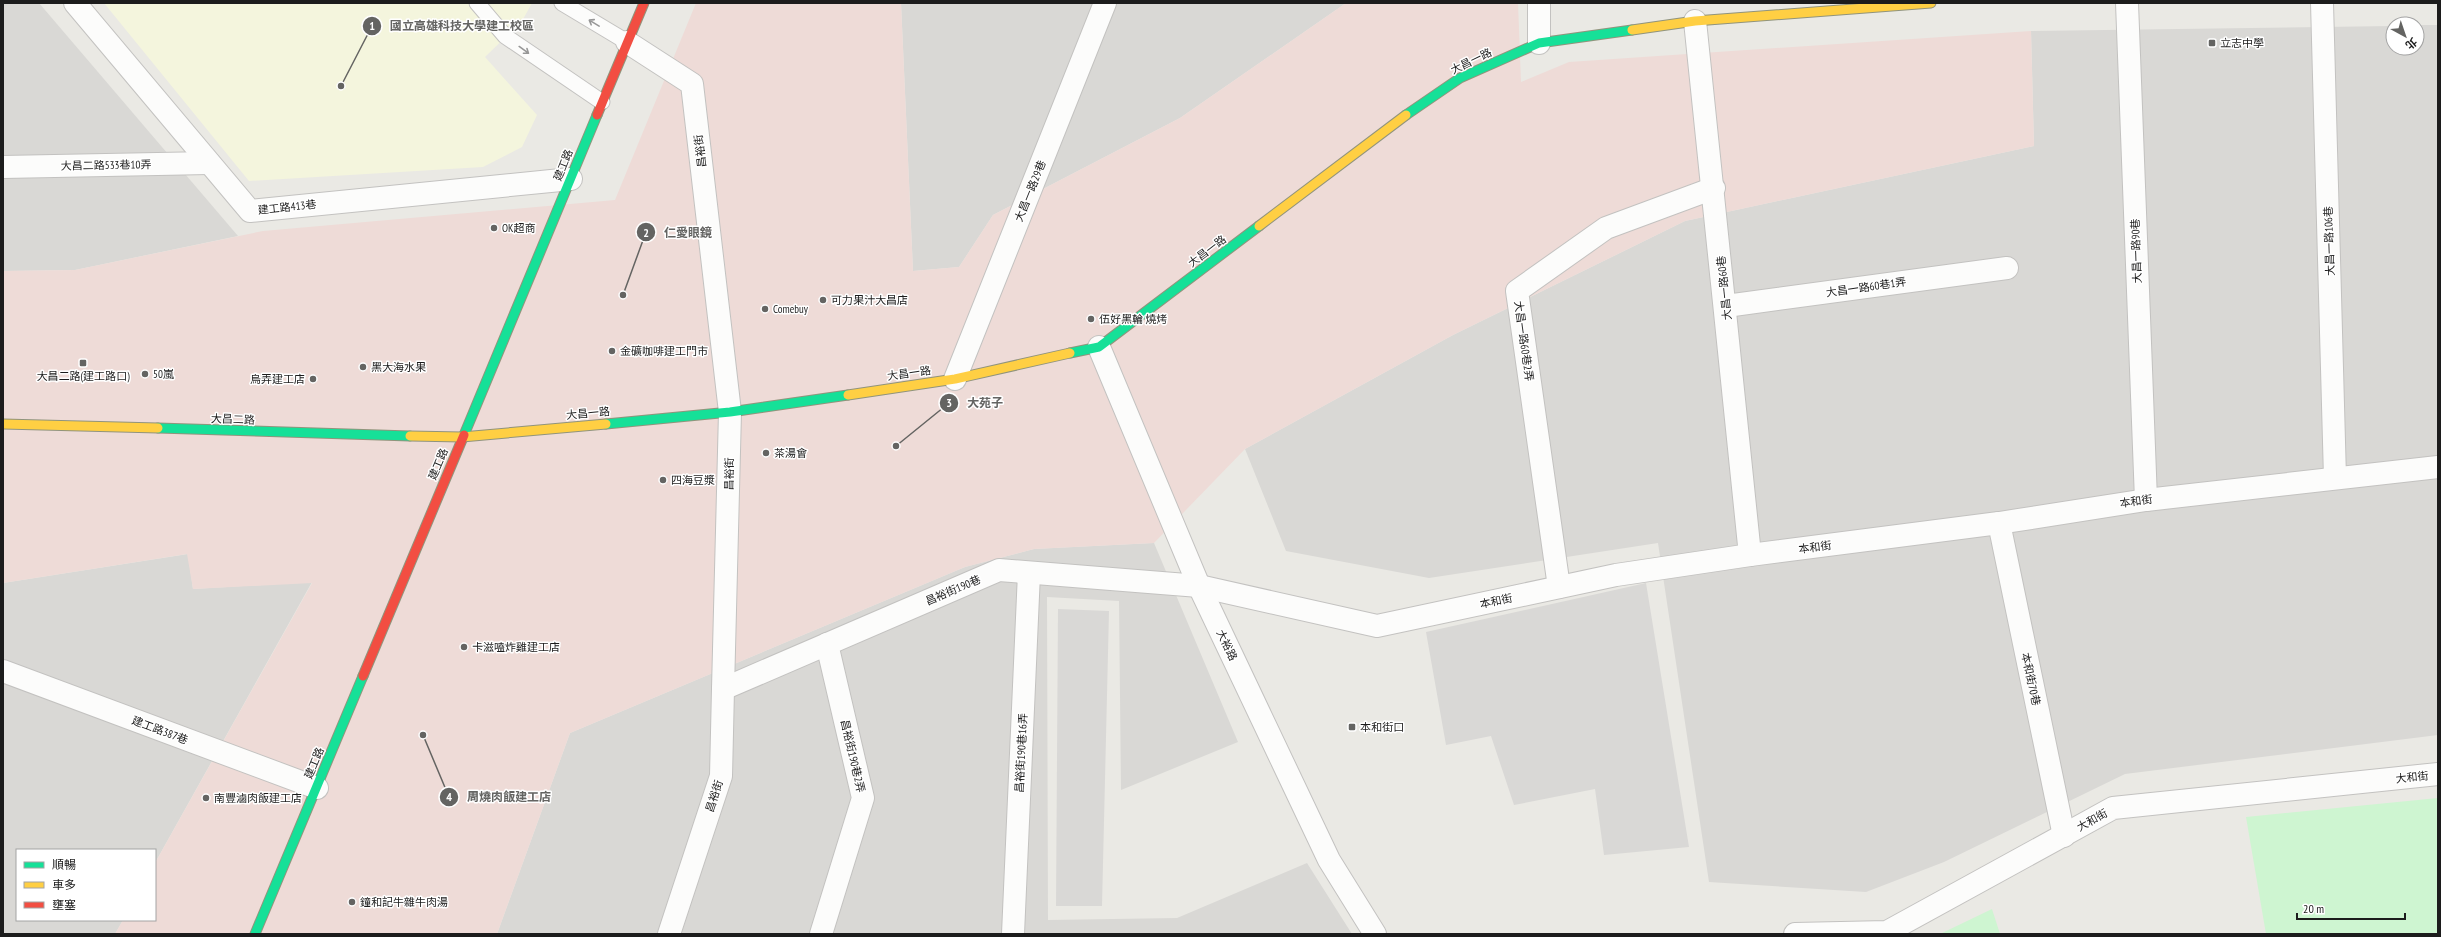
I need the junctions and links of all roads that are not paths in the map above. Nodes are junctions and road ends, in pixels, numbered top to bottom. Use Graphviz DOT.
graph roads {
  1 [pos="75,3"];
  2 [pos="477,3"];
  3 [pos="562,3"];
  4 [pos="644,3"];
  5 [pos="1105,3"];
  6 [pos="1539,3"];
  7 [pos="1931,3"];
  8 [pos="2127,3"];
  9 [pos="2322,3"];
  10 [pos="1695,21"];
  11 [pos="627,42"];
  12 [pos="1539,43"];
  13 [pos="602,102"];
  14 [pos="209,163"];
  15 [pos="3,167"];
  16 [pos="571,179"];
  17 [pos="1714,188"];
  18 [pos="2007,268"];
  19 [pos="1726,306"];
  20 [pos="1099,347"];
  21 [pos="956,378"];
  22 [pos="730,412"];
  23 [pos="3,424"];
  24 [pos="462,437"];
  25 [pos="2438,467"];
  26 [pos="2335,478"];
  27 [pos="2146,500"];
  28 [pos="1999,523"];
  29 [pos="1750,555"];
  30 [pos="1029,573"];
  31 [pos="1199,586"];
  32 [pos="1559,588"];
  33 [pos="827,644"];
  34 [pos="3,671"];
  35 [pos="723,689"];
  36 [pos="2438,774"];
  37 [pos="316,788"];
  38 [pos="2064,836"];
  39 [pos="255,934"];
  40 [pos="669,934"];
  41 [pos="820,934"];
  42 [pos="1013,934"];
  43 [pos="1375,934"];
  44 [pos="1795,934"];
  1 -- 14 [label="street, 建工路413巷"];
  2 -- 13 [label="lane, one-way"];
  11 -- 3 [label="lane, one-way"];
  4 -- 11 [label="street, 建工路"];
  5 -- 21 [label="street, 大昌一路29巷"];
  6 -- 12 [label="street"];
  7 -- 10 [label="street, 大昌一路"];
  8 -- 27 [label="street, 大昌一路90巷"];
  9 -- 26 [label="street, 大昌一路106巷"];
  10 -- 12 [label="street, 大昌一路"];
  10 -- 17 [label="street, 大昌一路60巷"];
  11 -- 13 [label="street, 建工路"];
  11 -- 22 [label="street, 昌裕街"];
  12 -- 20 [label="street, 大昌一路"];
  13 -- 16 [label="street, 建工路"];
  14 -- 15 [label="street, 大昌二路533巷10弄"];
  14 -- 16 [label="street, 建工路413巷"];
  16 -- 24 [label="street, 建工路"];
  17 -- 19 [label="street, 大昌一路60巷"];
  17 -- 32 [label="street, 大昌一路60巷2弄"];
  18 -- 19 [label="street, 大昌一路60巷1弄"];
  19 -- 29 [label="street, 大昌一路60巷"];
  20 -- 21 [label="street, 大昌一路"];
  20 -- 31 [label="street, 大裕路"];
  21 -- 22 [label="street, 大昌一路"];
  22 -- 24 [label="street, 大昌一路"];
  22 -- 35 [label="street, 昌裕街"];
  23 -- 24 [label="street, 大昌二路"];
  24 -- 37 [label="street, 建工路"];
  25 -- 26 [label="street, 本和街"];
  26 -- 27 [label="street, 本和街"];
  27 -- 28 [label="street, 本和街"];
  28 -- 29 [label="street, 本和街"];
  28 -- 38 [label="street, 本和街70巷"];
  29 -- 32 [label="street, 本和街"];
  30 -- 31 [label="street, 昌裕街190巷"];
  30 -- 33 [label="street, 昌裕街190巷"];
  30 -- 42 [label="street, 昌裕街190巷16弄"];
  31 -- 32 [label="street, 本和街"];
  31 -- 43 [label="street, 大裕路"];
  33 -- 35 [label="street, 昌裕街190巷"];
  33 -- 41 [label="street, 昌裕街190巷2弄"];
  34 -- 37 [label="street, 建工路387巷"];
  35 -- 40 [label="street, 昌裕街"];
  36 -- 38 [label="street, 大和街"];
  37 -- 39 [label="street, 建工路"];
  38 -- 44 [label="street, 大和街"];
}
